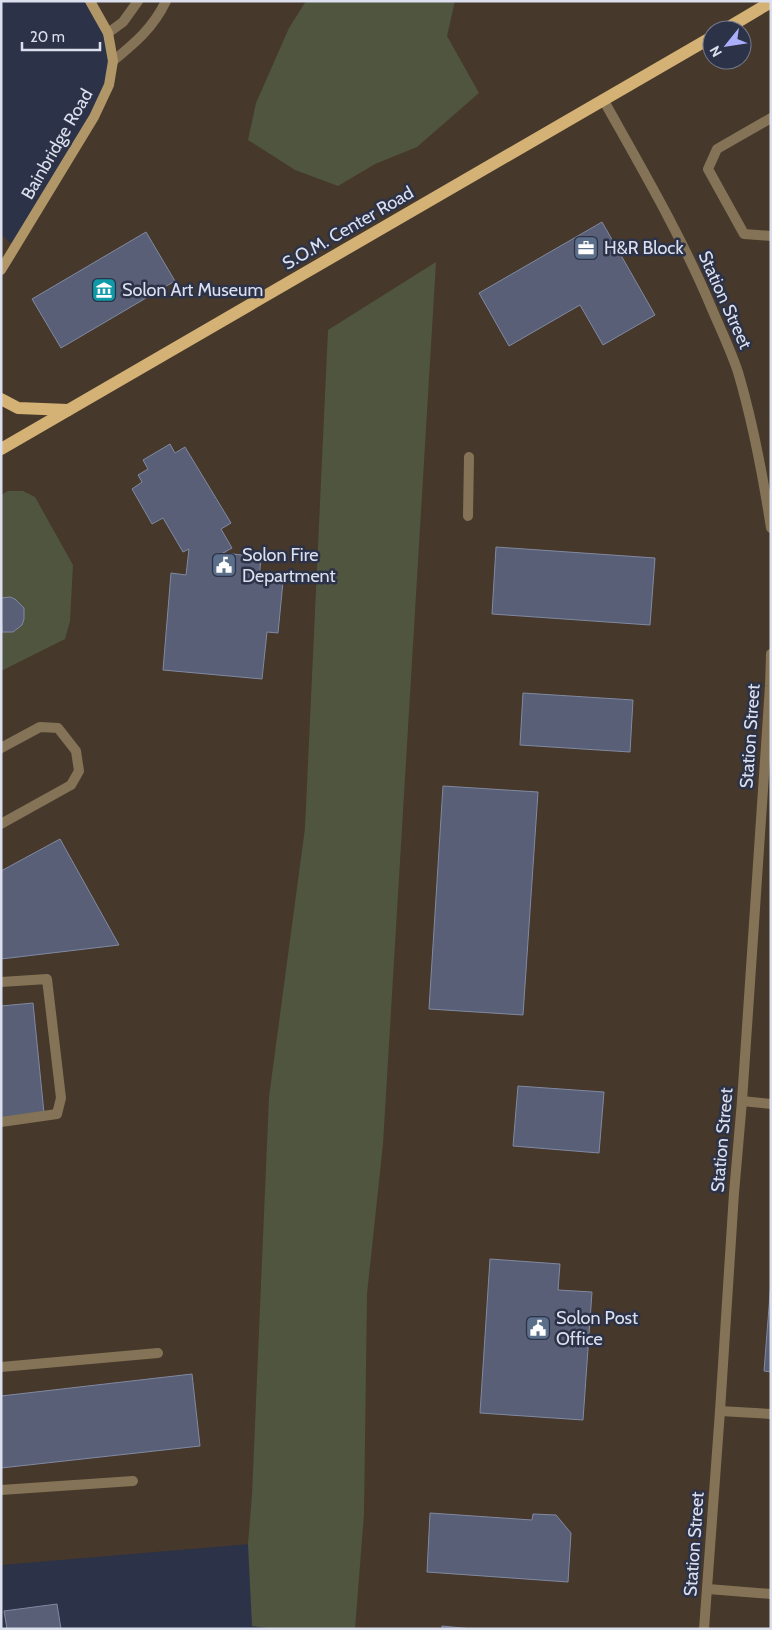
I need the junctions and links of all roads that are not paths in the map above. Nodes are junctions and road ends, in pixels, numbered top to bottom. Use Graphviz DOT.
graph roads {
  1 [pos="90,1"];
  2 [pos="138,1"];
  3 [pos="166,1"];
  4 [pos="771,2"];
  5 [pos="741,20"];
  6 [pos="108,33"];
  7 [pos="702,43"];
  8 [pos="113,62"];
  9 [pos="604,100"];
  10 [pos="771,118"];
  11 [pos="771,236"];
  12 [pos="1,270"];
  13 [pos="1,398"];
  14 [pos="68,410"];
  15 [pos="1,449"];
  16 [pos="469,458"];
  17 [pos="767,485"];
  18 [pos="468,516"];
  19 [pos="771,528"];
  20 [pos="771,654"];
  21 [pos="1,748"];
  22 [pos="768,757"];
  23 [pos="1,824"];
  24 [pos="1,982"];
  25 [pos="742,1101"];
  26 [pos="771,1104"];
  27 [pos="1,1122"];
  28 [pos="158,1353"];
  29 [pos="1,1367"];
  30 [pos="720,1411"];
  31 [pos="771,1414"];
  32 [pos="133,1481"];
  33 [pos="1,1490"];
  34 [pos="708,1589"];
  35 [pos="771,1594"];
  36 [pos="704,1629"];
  1 -- 6 [label="street, Bainbridge Road"];
  2 -- 6 [label="street"];
  3 -- 8 [label="street"];
  4 -- 5 [label="main road"];
  6 -- 8 [label="street, Bainbridge Road"];
  7 -- 9 [label="main road, S.O.M. Center Road"];
  8 -- 12 [label="street, Bainbridge Road"];
  9 -- 14 [label="main road, S.O.M. Center Road"];
  9 -- 17 [label="street, Station Street"];
  10 -- 11 [label="street"];
  13 -- 14 [label="main road"];
  14 -- 15 [label="main road, S.O.M. Center Road"];
  16 -- 18 [label="street"];
  17 -- 19 [label="street, Station Street"];
  20 -- 22 [label="street, Station Street"];
  21 -- 23 [label="street"];
  22 -- 25 [label="street, Station Street"];
  24 -- 27 [label="street"];
  25 -- 26 [label="street"];
  25 -- 30 [label="street, Station Street"];
  28 -- 29 [label="street"];
  30 -- 31 [label="street"];
  30 -- 34 [label="street, Station Street"];
  32 -- 33 [label="street"];
  34 -- 35 [label="street"];
  34 -- 36 [label="street, Station Street"];
}
